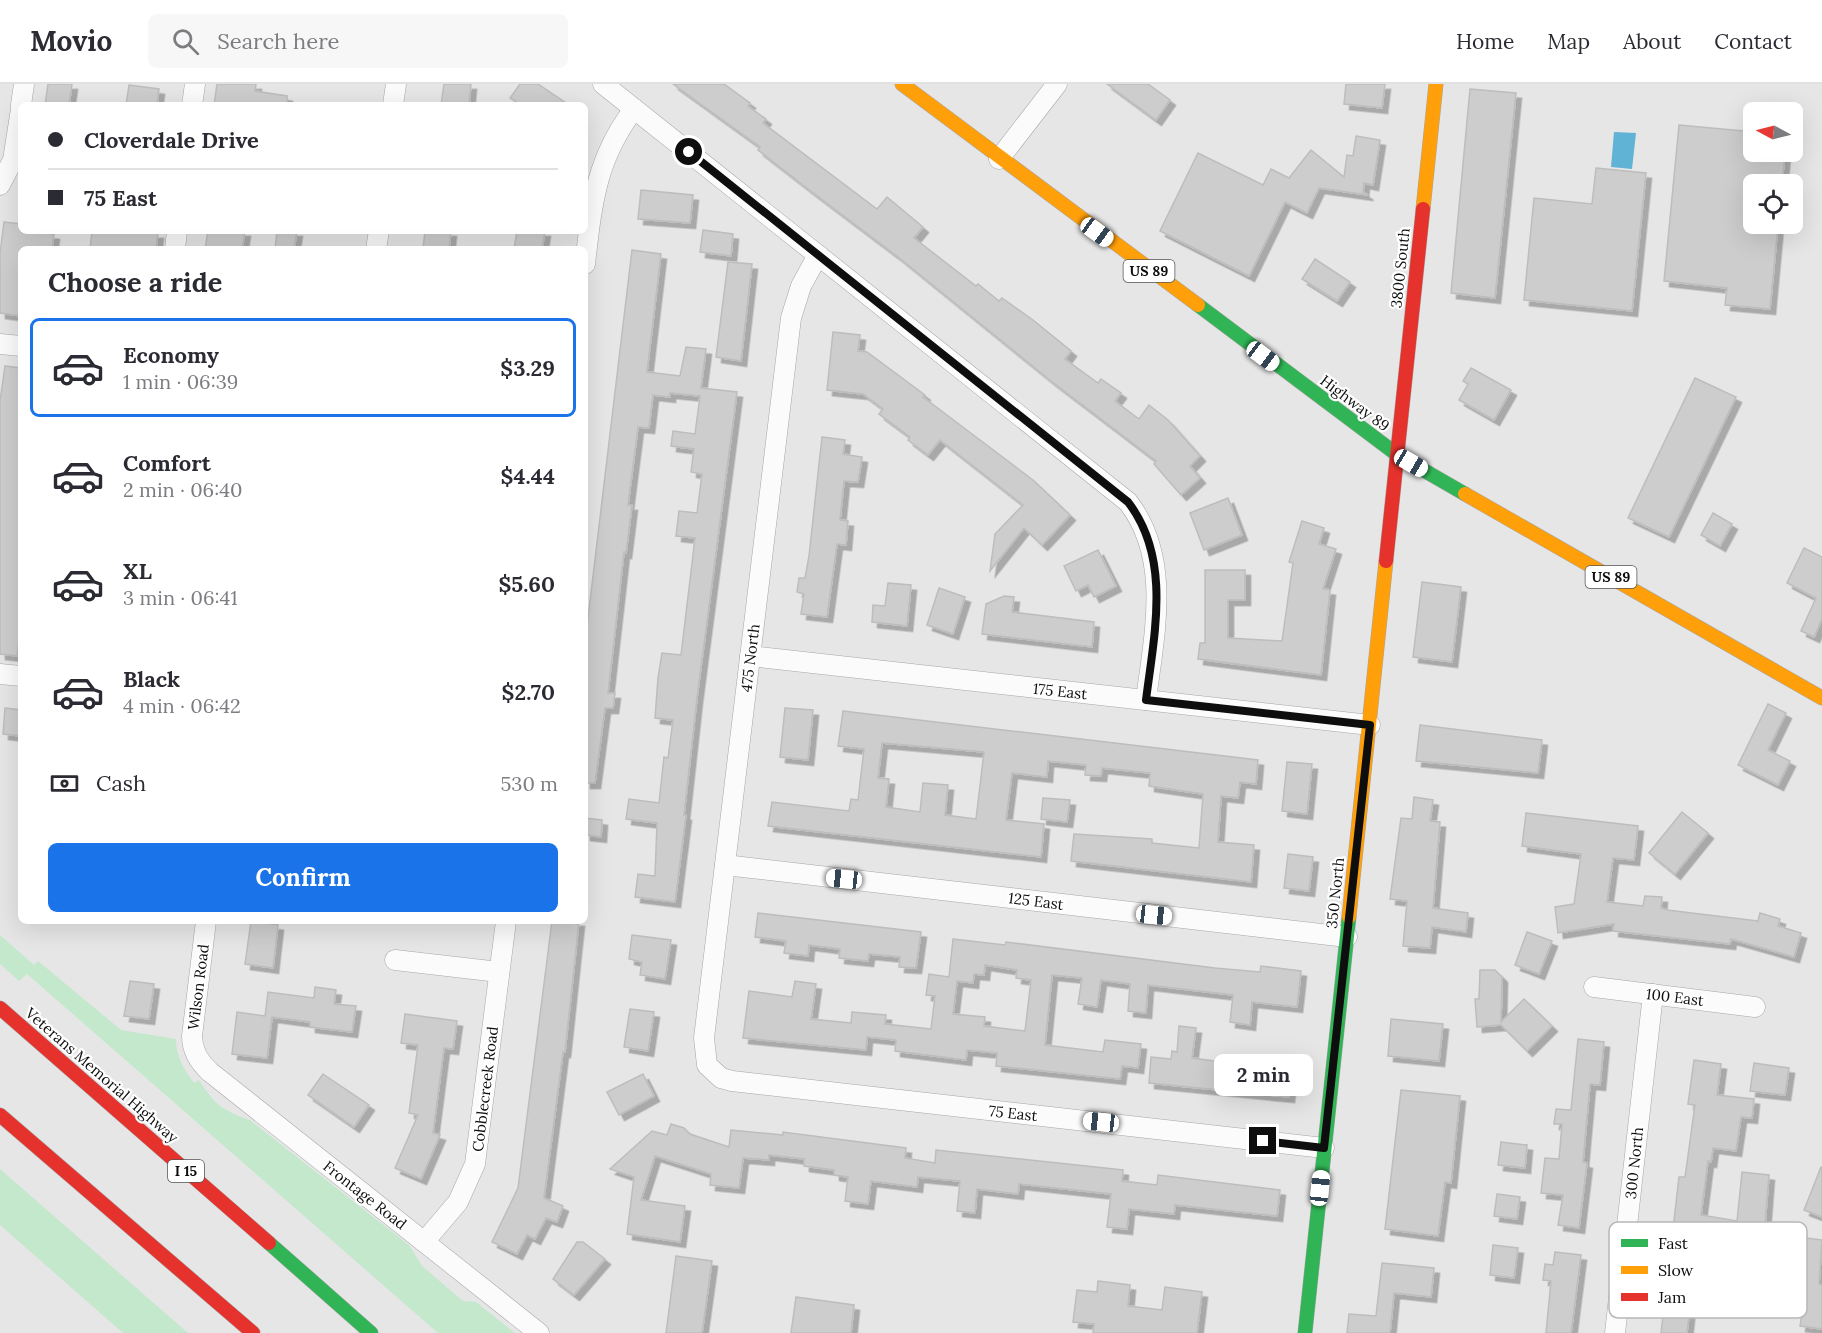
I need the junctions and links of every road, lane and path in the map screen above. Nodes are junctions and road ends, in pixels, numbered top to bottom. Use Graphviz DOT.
graph roads {
  1 [pos="24,84"];
  2 [pos="195,84"];
  3 [pos="396,84"];
  4 [pos="603,84"];
  5 [pos="902,84"];
  6 [pos="1057,84"];
  7 [pos="1436,84"];
  8 [pos="22,102"];
  9 [pos="192,102"];
  10 [pos="393,102"];
  11 [pos="634,109"];
  12 [pos="18,127"];
  13 [pos="999,159"];
  14 [pos="0,185"];
  15 [pos="588,246"];
  16 [pos="818,255"];
  17 [pos="0,344"];
  18 [pos="18,346"];
  19 [pos="1399,456"];
  20 [pos="750,656"];
  21 [pos="0,674"];
  22 [pos="18,676"];
  23 [pos="1822,698"];
  24 [pos="1146,700"];
  25 [pos="1370,725"];
  26 [pos="725,865"];
  27 [pos="206,924"];
  28 [pos="506,924"];
  29 [pos="1347,937"];
  30 [pos="395,960"];
  31 [pos="500,972"];
  32 [pos="1594,987"];
  33 [pos="1653,994"];
  34 [pos="1755,1006"];
  35 [pos="0,1008"];
  36 [pos="195,1052"];
  37 [pos="707,1065"];
  38 [pos="0,1115"];
  39 [pos="1324,1148"];
  40 [pos="1627,1222"];
  41 [pos="424,1242"];
  42 [pos="1617,1318"];
  43 [pos="253,1333"];
  44 [pos="371,1333"];
  45 [pos="539,1333"];
  46 [pos="1305,1333"];
  47 [pos="1615,1333"];
  1 -- 8 [label="street"];
  2 -- 9 [label="street"];
  3 -- 10 [label="street"];
  4 -- 11 [label="street"];
  5 -- 13 [label="main road, Highway 89 / US 89"];
  6 -- 13 [label="street"];
  7 -- 19 [label="main road, 3800 South"];
  11 -- 15 [label="street"];
  11 -- 16 [label="street"];
  12 -- 14 [label="street"];
  13 -- 19 [label="main road, Highway 89 / US 89"];
  16 -- 20 [label="street, 475 North"];
  16 -- 24 [label="street"];
  17 -- 18 [label="street"];
  19 -- 23 [label="main road, Highway 89 / US 89"];
  19 -- 25 [label="main road, 350 North"];
  20 -- 24 [label="street, 175 East"];
  20 -- 26 [label="street, 475 North"];
  21 -- 22 [label="street"];
  24 -- 25 [label="street, 175 East"];
  25 -- 29 [label="main road, 350 North"];
  26 -- 29 [label="street, 125 East"];
  26 -- 37 [label="street, 475 North"];
  27 -- 36 [label="street, Wilson Road"];
  28 -- 31 [label="street, Cobblecreek Road"];
  29 -- 39 [label="main road, 350 North"];
  30 -- 31 [label="street"];
  31 -- 41 [label="street, Cobblecreek Road"];
  32 -- 33 [label="street, 100 East"];
  33 -- 34 [label="street, 100 East"];
  33 -- 40 [label="street, 300 North"];
  35 -- 44 [label="main road, Veterans Memorial Highway / I 15"];
  36 -- 41 [label="street, Frontage Road"];
  37 -- 39 [label="street, 75 East"];
  38 -- 43 [label="main road"];
  39 -- 46 [label="main road, 350 North"];
  41 -- 45 [label="street, Frontage Road"];
  42 -- 47 [label="street, 300 North"];
}
